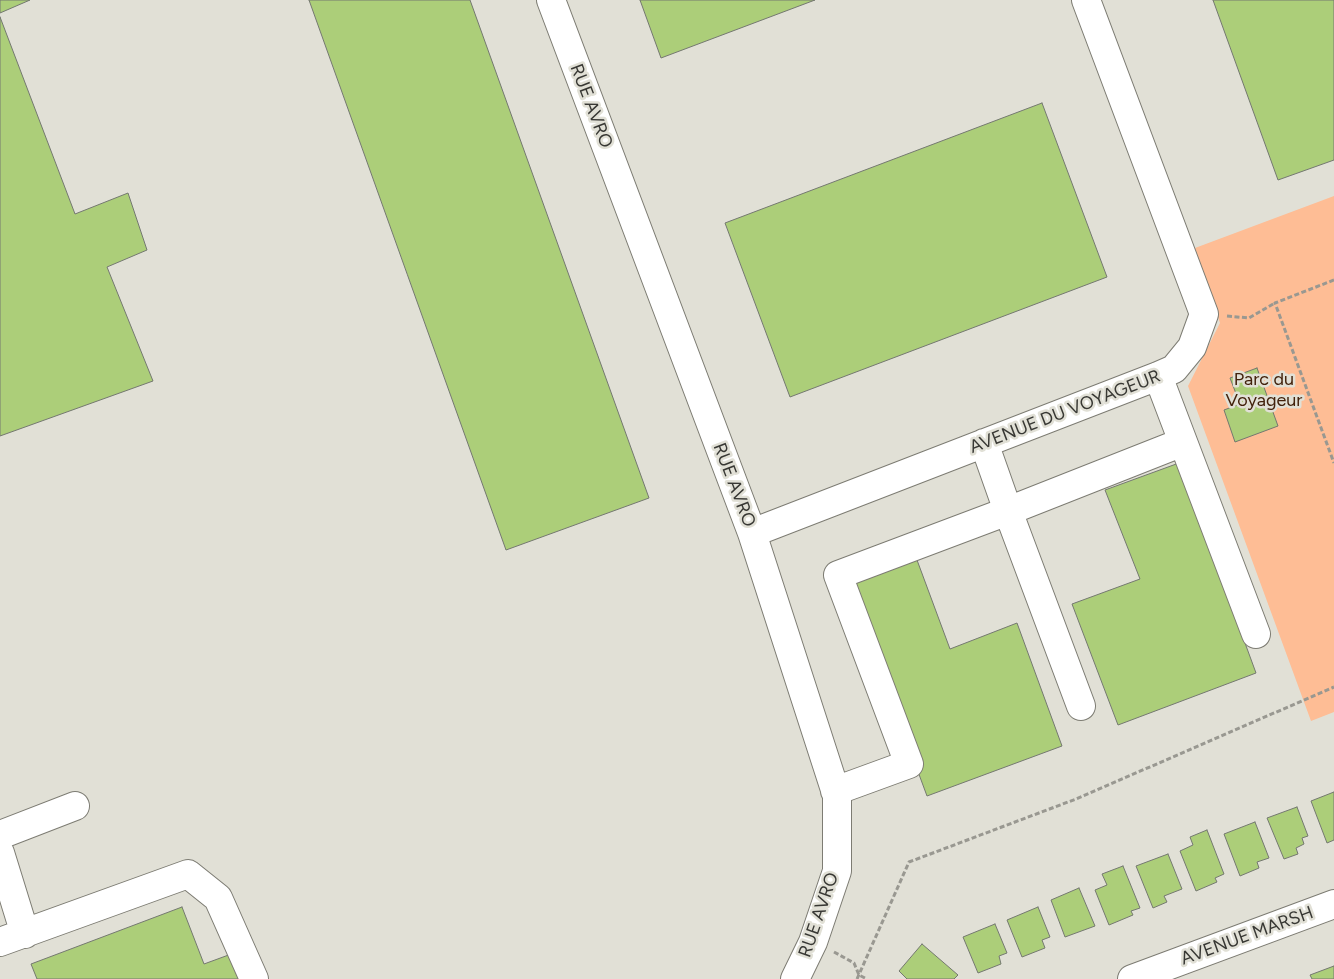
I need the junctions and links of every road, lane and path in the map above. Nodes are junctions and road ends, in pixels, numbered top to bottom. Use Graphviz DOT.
graph roads {
  1 [pos="551,0"];
  2 [pos="1086,0"];
  3 [pos="1334,280"];
  4 [pos="1275,303"];
  5 [pos="1204,314"];
  6 [pos="1158,376"];
  7 [pos="1183,442"];
  8 [pos="984,443"];
  9 [pos="1334,463"];
  10 [pos="1008,511"];
  11 [pos="752,533"];
  12 [pos="1256,634"];
  13 [pos="1334,687"];
  14 [pos="1081,706"];
  15 [pos="835,791"];
  16 [pos="75,806"];
  17 [pos="0,835"];
  18 [pos="0,853"];
  19 [pos="1334,904"];
  20 [pos="13,938"];
  21 [pos="813,942"];
  22 [pos="858,977"];
  23 [pos="254,979"];
  24 [pos="795,979"];
  25 [pos="867,979"];
  26 [pos="1132,979"];
  1 -- 11 [label="street, RUE AVRO"];
  2 -- 5 [label="street"];
  3 -- 4 [label="path"];
  4 -- 5 [label="path"];
  4 -- 9 [label="path"];
  5 -- 6 [label="street, AVENUE DU VOYAGEUR"];
  6 -- 7 [label="street"];
  6 -- 8 [label="street, AVENUE DU VOYAGEUR"];
  7 -- 10 [label="street"];
  7 -- 12 [label="street"];
  8 -- 10 [label="street"];
  8 -- 11 [label="street, AVENUE DU VOYAGEUR"];
  10 -- 14 [label="street"];
  10 -- 15 [label="street"];
  11 -- 15 [label="street, RUE AVRO"];
  13 -- 22 [label="path"];
  15 -- 21 [label="street, RUE AVRO"];
  16 -- 17 [label="street"];
  18 -- 20 [label="street"];
  19 -- 26 [label="street, AVENUE MARSH"];
  20 -- 23 [label="street"];
  21 -- 22 [label="path"];
  21 -- 24 [label="street, RUE AVRO"];
  22 -- 25 [label="path"];
}
